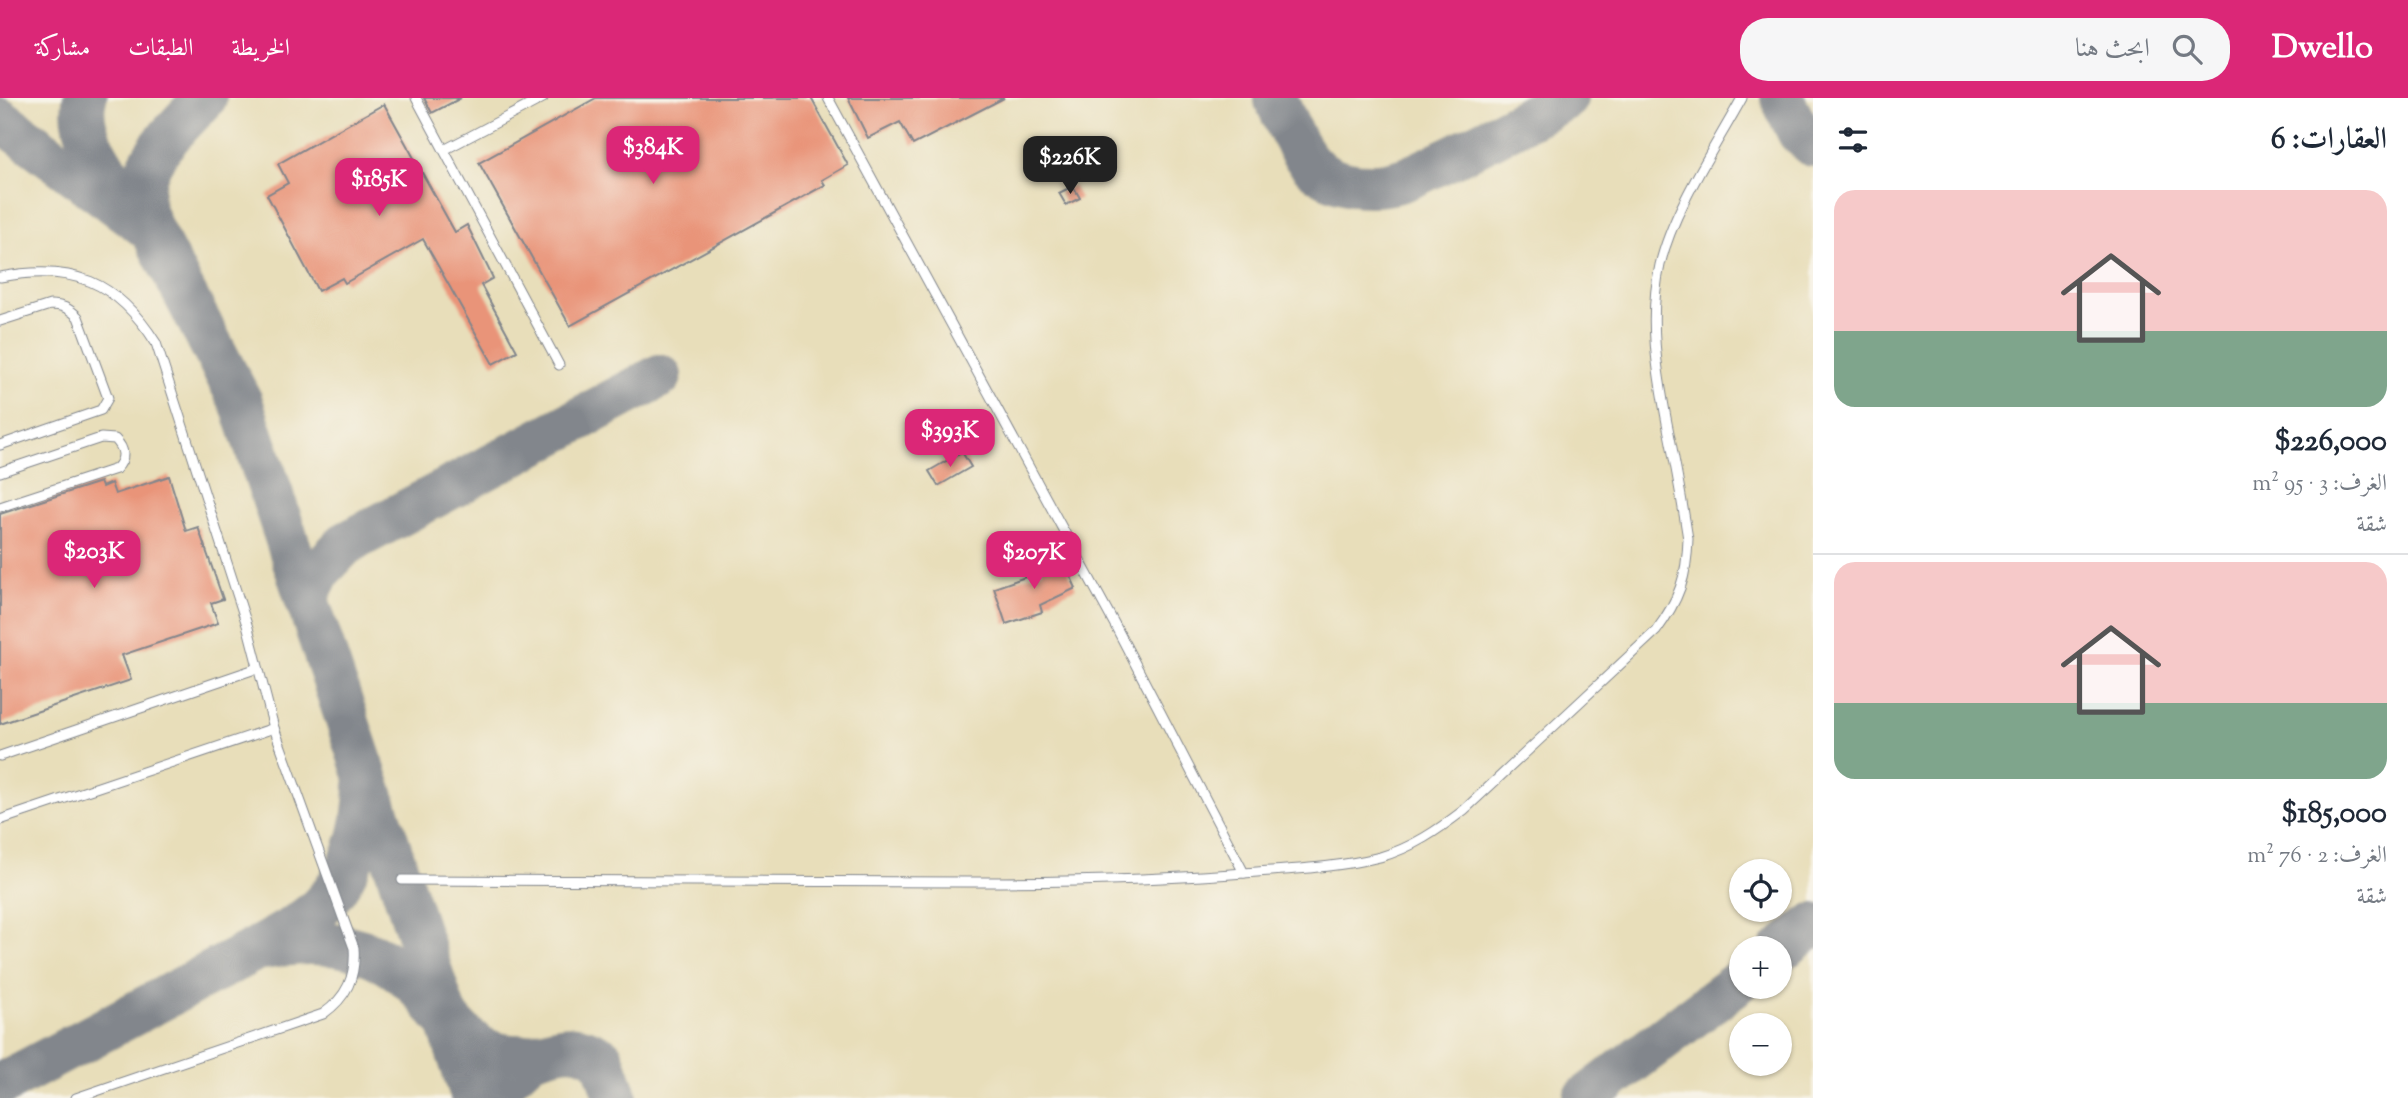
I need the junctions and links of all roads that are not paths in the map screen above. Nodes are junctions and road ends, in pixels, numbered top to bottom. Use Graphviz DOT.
graph roads {
  1 [pos="416,98"];
  2 [pos="543,98"];
  3 [pos="828,98"];
  4 [pos="1742,98"];
  5 [pos="444,150"];
  6 [pos="0,277"];
  7 [pos="0,321"];
  8 [pos="559,365"];
  9 [pos="0,445"];
  10 [pos="0,472"];
  11 [pos="0,494"];
  12 [pos="2,506"];
  13 [pos="258,668"];
  14 [pos="274,728"];
  15 [pos="0,755"];
  16 [pos="0,820"];
  17 [pos="1244,873"];
  18 [pos="402,880"];
  19 [pos="76,1098"];
  1 -- 5 [label="lane"];
  2 -- 5 [label="lane"];
  3 -- 17 [label="lane"];
  4 -- 17 [label="lane"];
  5 -- 8 [label="lane"];
  6 -- 13 [label="lane"];
  7 -- 9 [label="lane"];
  10 -- 12 [label="lane"];
  11 -- 12 [label="lane"];
  13 -- 14 [label="lane"];
  13 -- 15 [label="lane"];
  14 -- 16 [label="lane"];
  14 -- 19 [label="lane"];
  17 -- 18 [label="lane"];
}
